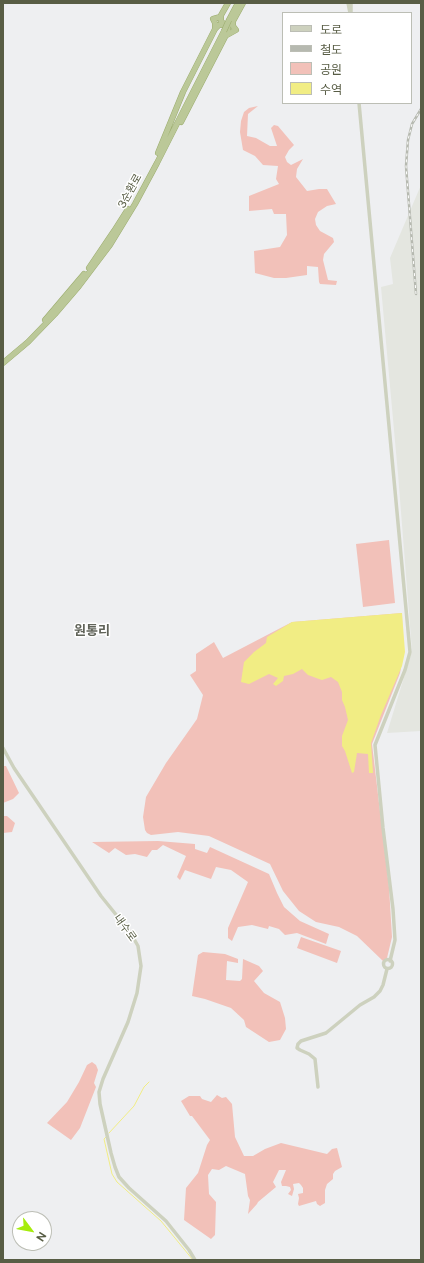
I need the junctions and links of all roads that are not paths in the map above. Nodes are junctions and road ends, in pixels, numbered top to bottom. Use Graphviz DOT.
graph roads {
  1 [pos="228,3"];
  2 [pos="234,3"];
  3 [pos="238,3"];
  4 [pos="243,3"];
  5 [pos="221,16"];
  6 [pos="230,20"];
  7 [pos="215,29"];
  8 [pos="224,30"];
  9 [pos="359,104"];
  10 [pos="160,154"];
  11 [pos="3,358"];
  12 [pos="3,363"];
  13 [pos="3,748"];
  14 [pos="318,1086"];
  15 [pos="195,1260"];
  1 -- 5 [label="highway"];
  2 -- 6 [label="highway, 3순환로"];
  3 -- 6 [label="highway, 3순환로"];
  4 -- 6 [label="highway"];
  5 -- 7 [label="highway"];
  5 -- 8 [label="highway"];
  6 -- 8 [label="highway, 3순환로, bridge"];
  6 -- 8 [label="highway"];
  7 -- 8 [label="highway"];
  7 -- 10 [label="highway"];
  8 -- 10 [label="highway, 3순환로"];
  9 -- 14 [label="street"];
  10 -- 11 [label="highway, 3순환로"];
  10 -- 12 [label="highway, 3순환로"];
  13 -- 15 [label="street, 내수로"];
}
